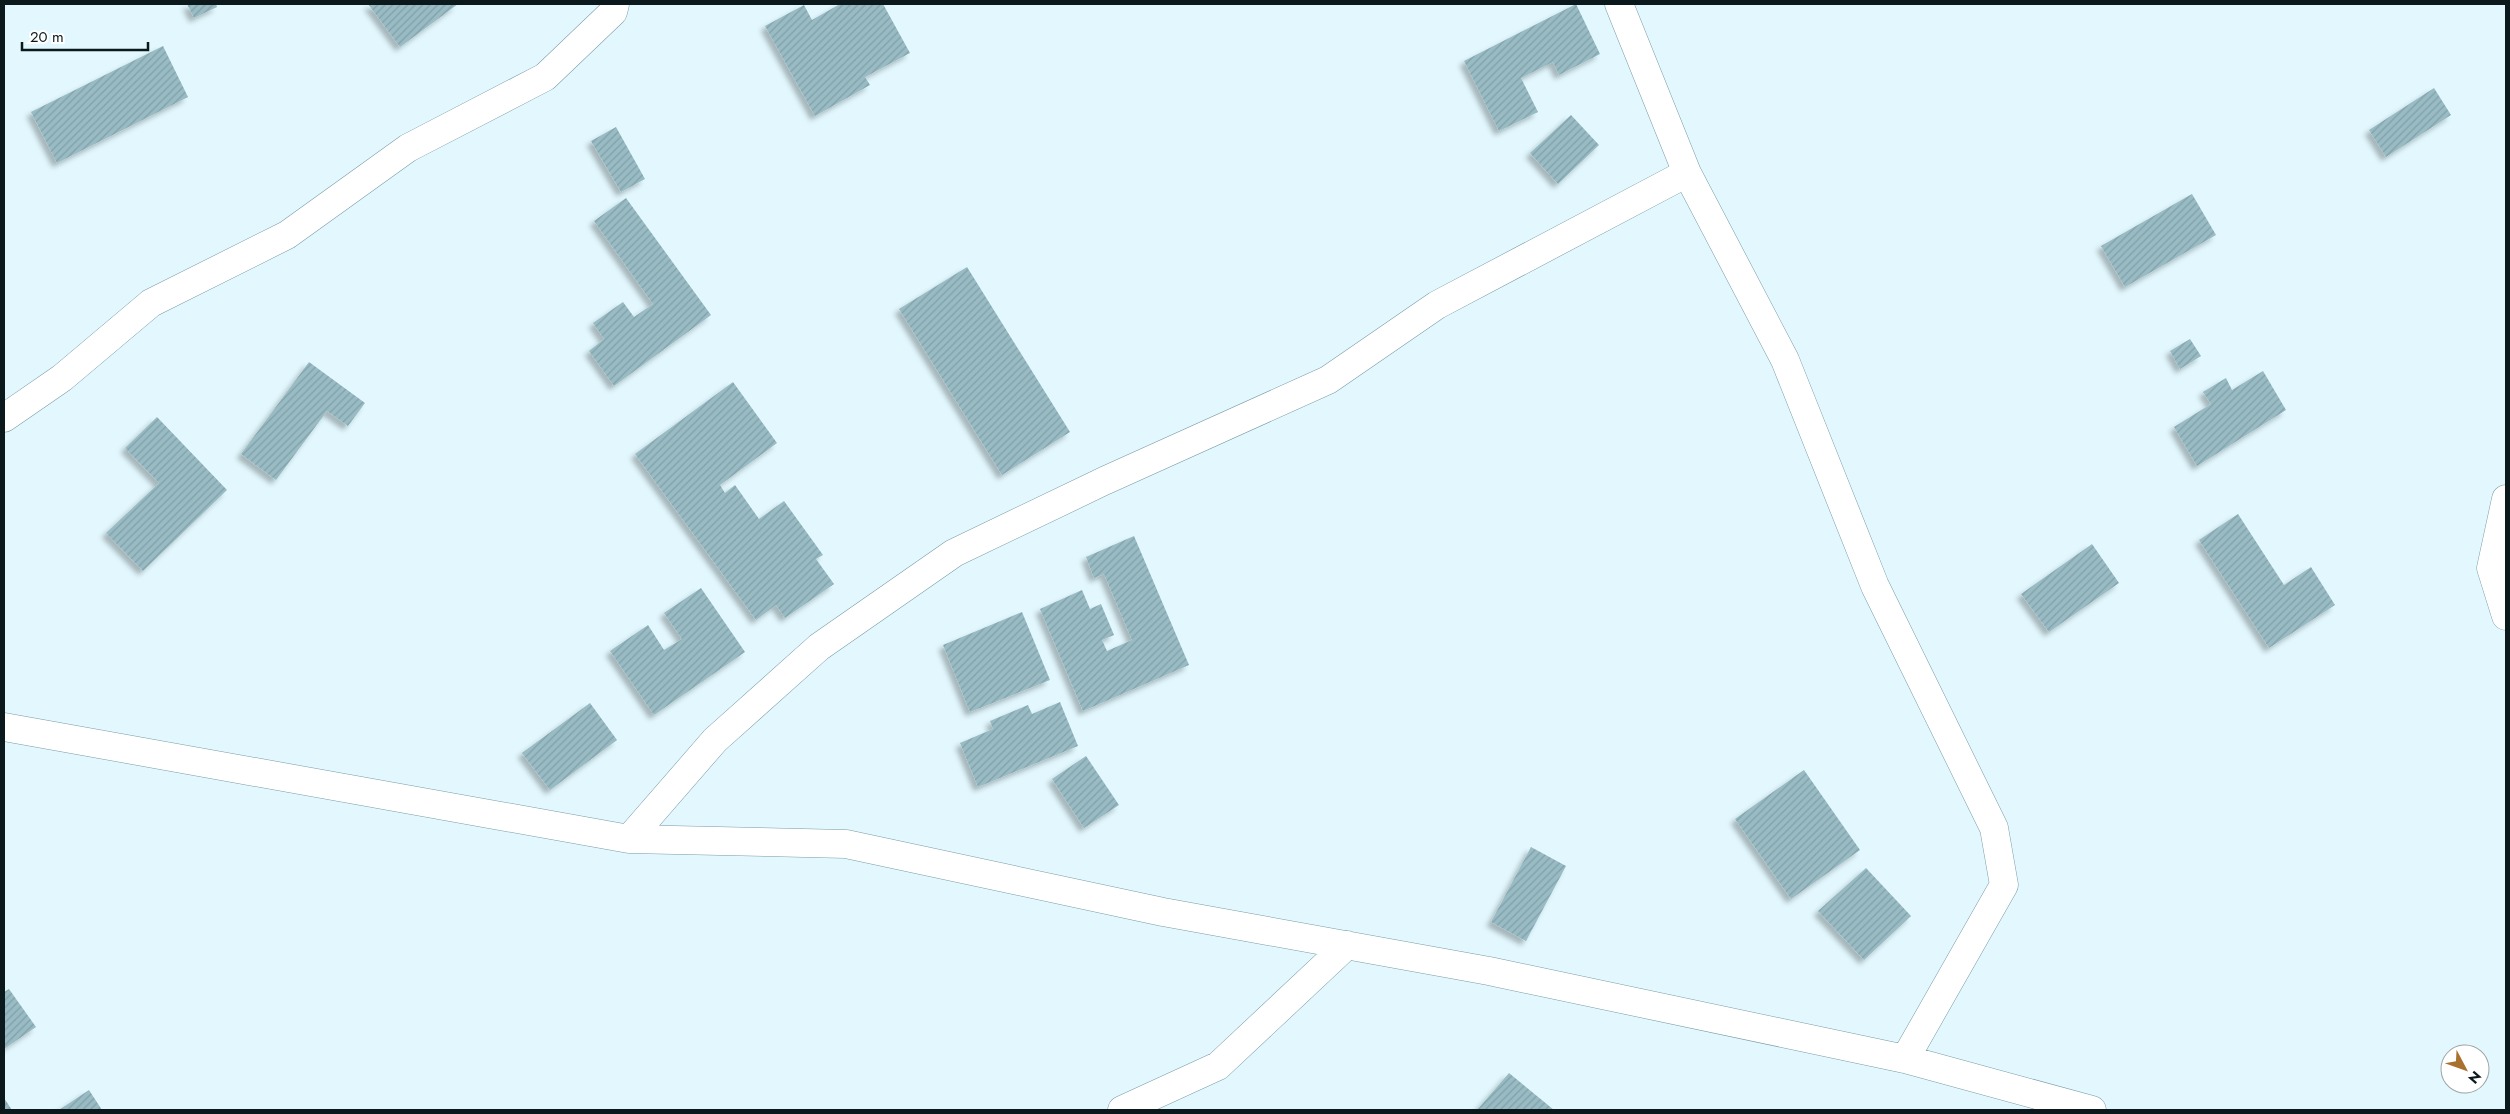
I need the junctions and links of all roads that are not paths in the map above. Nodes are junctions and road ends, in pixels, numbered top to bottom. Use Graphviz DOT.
graph roads {
  1 [pos="615,4"];
  2 [pos="1619,4"];
  3 [pos="1687,172"];
  4 [pos="4,418"];
  5 [pos="2506,499"];
  6 [pos="2506,616"];
  7 [pos="4,727"];
  8 [pos="629,839"];
  9 [pos="1347,945"];
  10 [pos="1905,1059"];
  11 [pos="1122,1110"];
  12 [pos="2092,1110"];
  1 -- 4 [label="street"];
  2 -- 3 [label="street"];
  3 -- 8 [label="street"];
  3 -- 10 [label="street"];
  5 -- 6 [label="street"];
  7 -- 8 [label="street"];
  8 -- 9 [label="street"];
  9 -- 10 [label="street"];
  9 -- 11 [label="street"];
  10 -- 12 [label="street"];
}
